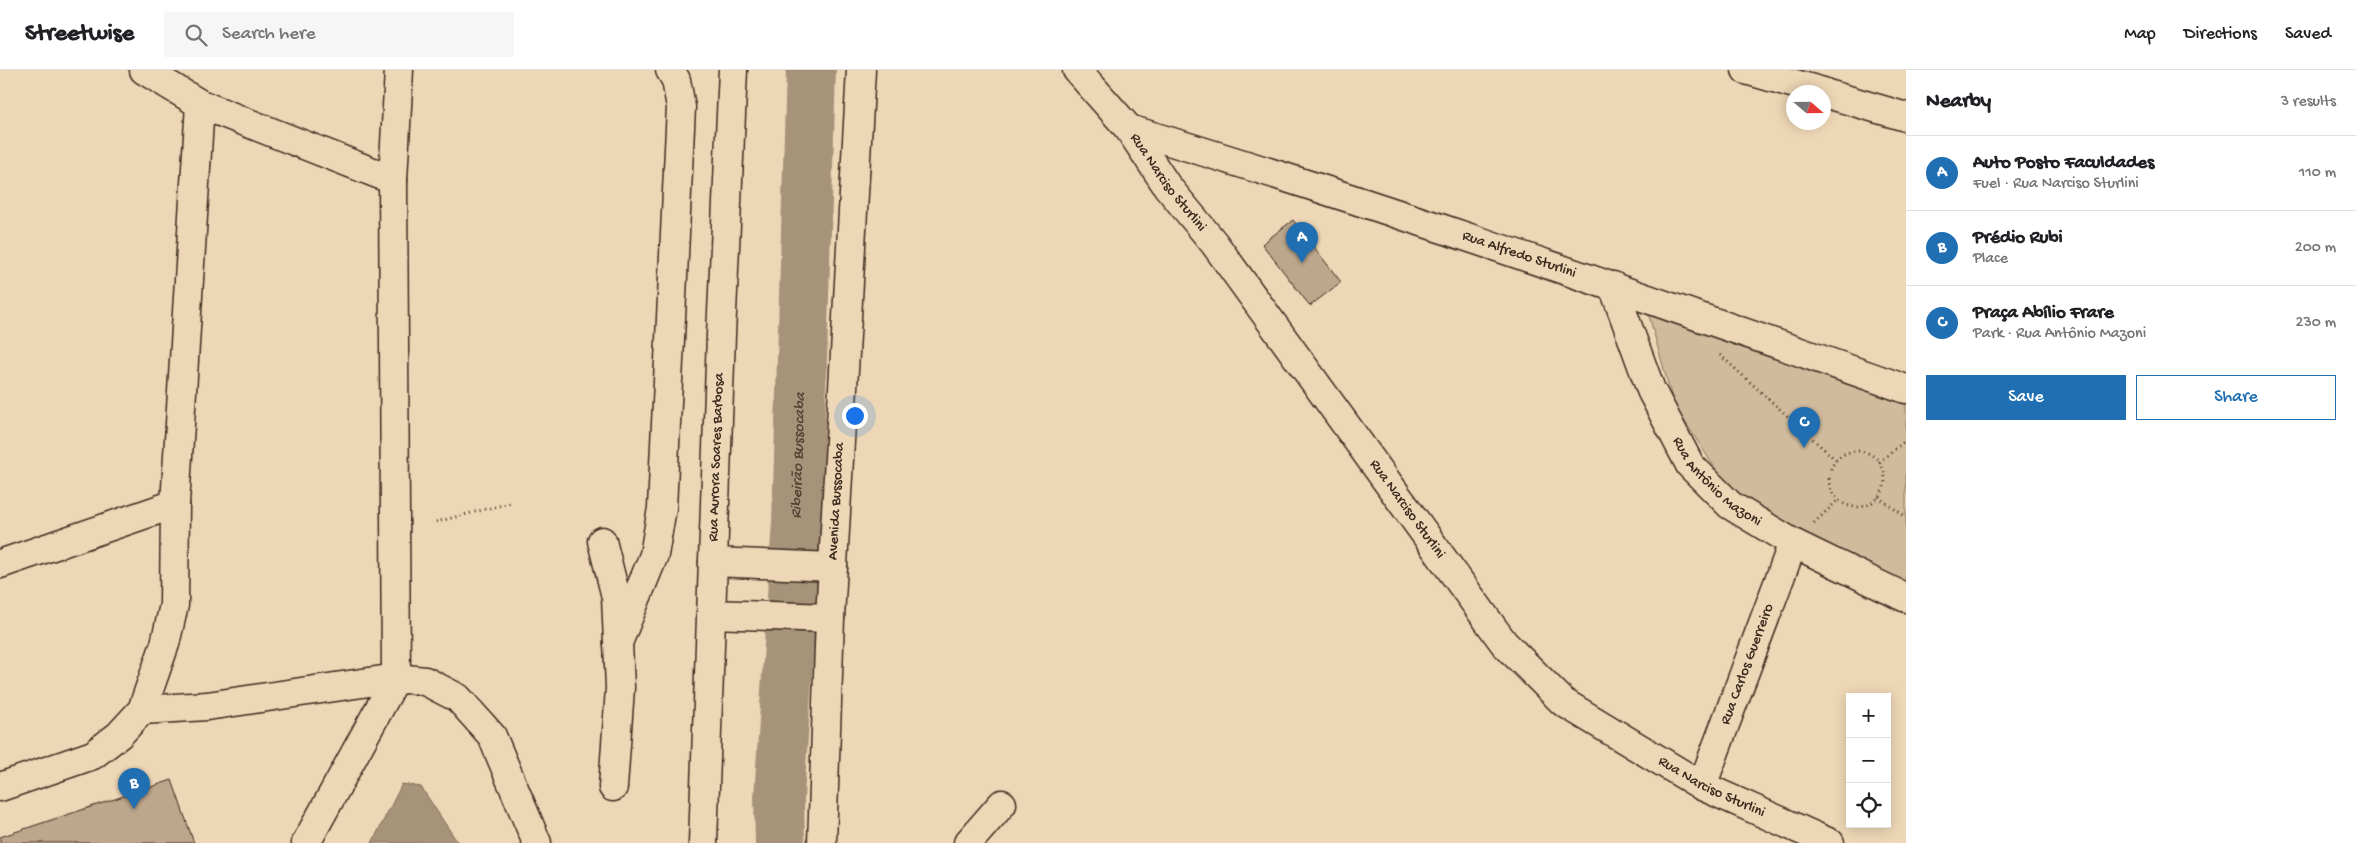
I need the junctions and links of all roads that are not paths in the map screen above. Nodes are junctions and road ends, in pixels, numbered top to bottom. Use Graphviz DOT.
graph roads {
  1 [pos="144,70"];
  2 [pos="400,70"];
  3 [pos="670,70"];
  4 [pos="733,70"];
  5 [pos="861,70"];
  6 [pos="1077,70"];
  7 [pos="1746,70"];
  8 [pos="1796,85"];
  9 [pos="1831,95"];
  10 [pos="200,104"];
  11 [pos="1906,117"];
  12 [pos="1129,129"];
  13 [pos="393,180"];
  14 [pos="1614,286"];
  15 [pos="1906,389"];
  16 [pos="174,504"];
  17 [pos="602,541"];
  18 [pos="1793,543"];
  19 [pos="713,562"];
  20 [pos="0,564"];
  21 [pos="825,567"];
  22 [pos="1906,598"];
  23 [pos="721,615"];
  24 [pos="822,618"];
  25 [pos="618,643"];
  26 [pos="396,678"];
  27 [pos="142,710"];
  28 [pos="1702,786"];
  29 [pos="0,787"];
  30 [pos="613,787"];
  31 [pos="1002,804"];
  32 [pos="306,843"];
  33 [pos="537,843"];
  34 [pos="703,843"];
  35 [pos="822,843"];
  36 [pos="968,843"];
  37 [pos="1830,843"];
  1 -- 10 [label="main road"];
  2 -- 13 [label="main road"];
  3 -- 25 [label="main road"];
  4 -- 19 [label="main road, Rua Aurora Soares Barbosa"];
  5 -- 21 [label="main road, Avenida Bussocaba"];
  6 -- 12 [label="main road, Rua Narciso Sturlini"];
  7 -- 8 [label="main road"];
  9 -- 11 [label="main road"];
  10 -- 13 [label="main road"];
  10 -- 16 [label="main road"];
  12 -- 14 [label="main road, Rua Alfredo Sturlini"];
  12 -- 28 [label="main road, Rua Narciso Sturlini"];
  13 -- 26 [label="main road"];
  14 -- 15 [label="main road, Rua Alfredo Sturlini"];
  14 -- 18 [label="main road, Rua Antônio Mazoni"];
  16 -- 20 [label="main road"];
  16 -- 27 [label="main road"];
  17 -- 25 [label="main road"];
  18 -- 22 [label="main road, Rua Antônio Mazoni"];
  18 -- 28 [label="main road, Rua Carlos Guerreiro"];
  19 -- 21 [label="main road"];
  19 -- 23 [label="main road, Rua Aurora Soares Barbosa"];
  21 -- 24 [label="main road, Avenida Bussocaba"];
  23 -- 24 [label="main road"];
  23 -- 34 [label="main road, Rua Aurora Soares Barbosa"];
  24 -- 35 [label="main road, Avenida Bussocaba"];
  25 -- 30 [label="main road"];
  26 -- 27 [label="main road"];
  26 -- 32 [label="main road"];
  26 -- 33 [label="main road"];
  27 -- 29 [label="main road"];
  28 -- 37 [label="main road, Rua Narciso Sturlini"];
  31 -- 36 [label="main road"];
}
